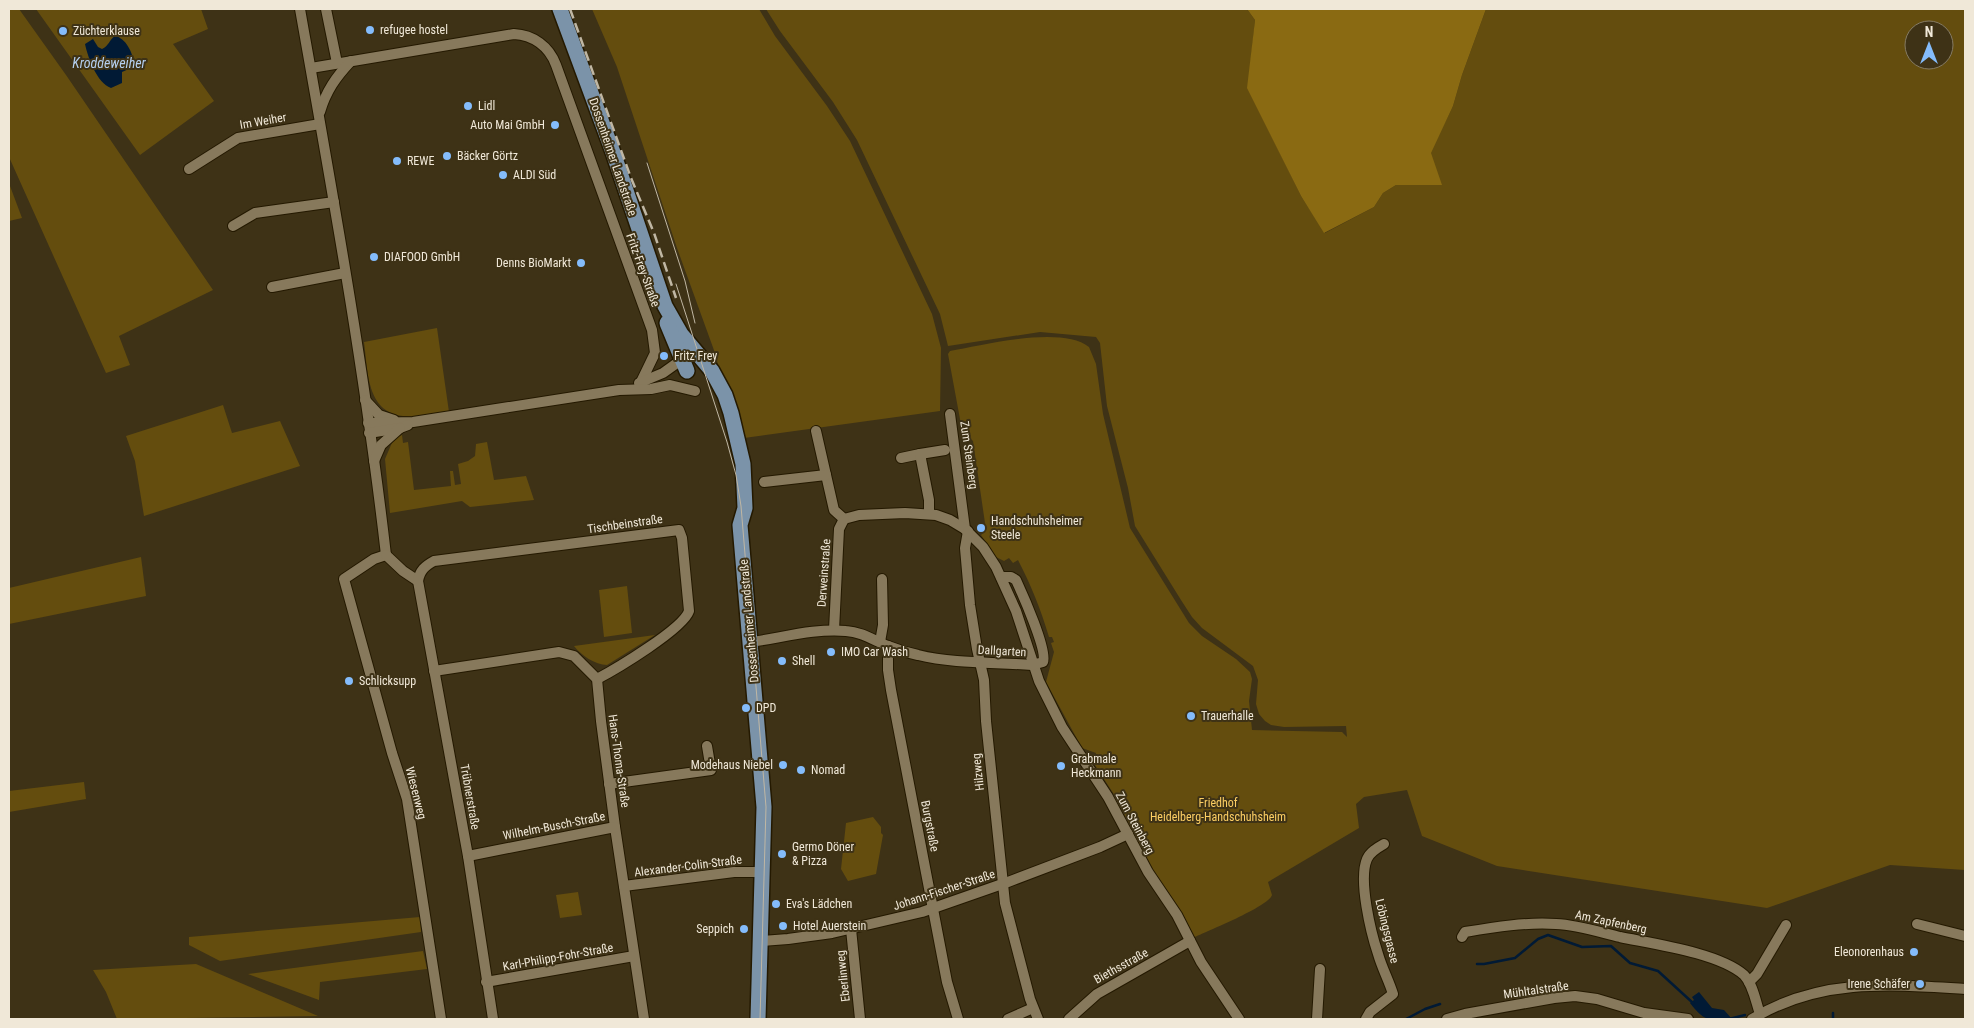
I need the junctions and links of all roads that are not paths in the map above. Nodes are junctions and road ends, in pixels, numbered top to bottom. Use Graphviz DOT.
graph roads {
  1 [pos="300,9"];
  2 [pos="326,9"];
  3 [pos="560,9"];
  4 [pos="351,61"];
  5 [pos="337,63"];
  6 [pos="311,68"];
  7 [pos="319,120"];
  8 [pos="189,169"];
  9 [pos="334,202"];
  10 [pos="233,226"];
  11 [pos="345,273"];
  12 [pos="272,287"];
  13 [pos="665,306"];
  14 [pos="685,338"];
  15 [pos="655,353"];
  16 [pos="683,366"];
  17 [pos="641,382"];
  18 [pos="670,385"];
  19 [pos="619,390"];
  20 [pos="695,391"];
  21 [pos="365,400"];
  22 [pos="729,405"];
  23 [pos="950,414"];
  24 [pos="399,425"];
  25 [pos="369,428"];
  26 [pos="816,431"];
  27 [pos="945,450"];
  28 [pos="920,454"];
  29 [pos="901,458"];
  30 [pos="374,462"];
  31 [pos="826,475"];
  32 [pos="764,482"];
  33 [pos="929,514"];
  34 [pos="844,519"];
  35 [pos="967,530"];
  36 [pos="386,554"];
  37 [pos="1000,577"];
  38 [pos="882,578"];
  39 [pos="418,581"];
  40 [pos="834,630"];
  41 [pos="751,642"];
  42 [pos="884,644"];
  43 [pos="980,662"];
  44 [pos="1032,664"];
  45 [pos="434,671"];
  46 [pos="597,679"];
  47 [pos="708,746"];
  48 [pos="609,784"];
  49 [pos="615,827"];
  50 [pos="1128,834"];
  51 [pos="1384,844"];
  52 [pos="468,856"];
  53 [pos="754,872"];
  54 [pos="1003,883"];
  55 [pos="624,886"];
  56 [pos="932,909"];
  57 [pos="1917,924"];
  58 [pos="1786,925"];
  59 [pos="850,929"];
  60 [pos="1965,936"];
  61 [pos="1462,937"];
  62 [pos="761,941"];
  63 [pos="1190,941"];
  64 [pos="634,956"];
  65 [pos="1320,969"];
  66 [pos="486,982"];
  67 [pos="1749,982"];
  68 [pos="1965,989"];
  69 [pos="1033,1008"];
  70 [pos="1642,1017"];
  71 [pos="1669,1017"];
  72 [pos="1756,1017"];
  73 [pos="441,1019"];
  74 [pos="493,1019"];
  75 [pos="644,1019"];
  76 [pos="758,1019"];
  77 [pos="860,1019"];
  78 [pos="958,1019"];
  79 [pos="1008,1019"];
  80 [pos="1038,1019"];
  81 [pos="1069,1019"];
  82 [pos="1239,1019"];
  83 [pos="1317,1019"];
  84 [pos="1366,1019"];
  85 [pos="1447,1019"];
  86 [pos="1688,1019"];
  1 -- 6 [label="street"];
  2 -- 5 [label="street"];
  3 -- 13 [label="main road, Dossenheimer Landstraße"];
  4 -- 5 [label="street, Fritz-Frey-Straße"];
  4 -- 7 [label="street"];
  4 -- 15 [label="street, Fritz-Frey-Straße"];
  5 -- 6 [label="street, Fritz-Frey-Straße"];
  6 -- 7 [label="street"];
  7 -- 8 [label="street, Im Weiher"];
  7 -- 9 [label="street"];
  9 -- 10 [label="street"];
  9 -- 11 [label="street"];
  11 -- 12 [label="street"];
  11 -- 21 [label="street"];
  13 -- 14 [label="main road, Dossenheimer Landstraße"];
  13 -- 16 [label="main road, Dossenheimer Landstraße"];
  14 -- 16 [label="street, Dossenheimer Landstraße"];
  14 -- 22 [label="main road, Dossenheimer Landstraße"];
  15 -- 16 [label="street"];
  15 -- 17 [label="street"];
  16 -- 17 [label="street"];
  16 -- 18 [label="street"];
  16 -- 22 [label="main road, Dossenheimer Landstraße"];
  17 -- 19 [label="street"];
  18 -- 19 [label="street"];
  18 -- 20 [label="street"];
  19 -- 24 [label="street"];
  21 -- 24 [label="street"];
  21 -- 25 [label="street"];
  22 -- 41 [label="main road, Dossenheimer Landstraße"];
  23 -- 35 [label="street, Zum Steinberg"];
  24 -- 25 [label="street"];
  24 -- 30 [label="street"];
  25 -- 30 [label="street"];
  26 -- 31 [label="street"];
  27 -- 28 [label="street, Zum Steinberg"];
  28 -- 29 [label="street, Zum Steinberg"];
  28 -- 33 [label="street"];
  30 -- 36 [label="street"];
  31 -- 32 [label="street"];
  31 -- 34 [label="street"];
  33 -- 34 [label="street, Zum Steinberg"];
  33 -- 35 [label="street, Zum Steinberg"];
  34 -- 40 [label="street, Derweinstraße"];
  35 -- 37 [label="street, Zum Steinberg"];
  35 -- 43 [label="street, Hilzweg"];
  36 -- 39 [label="street"];
  36 -- 73 [label="street, Wiesenweg"];
  37 -- 44 [label="street, Zum Steinberg"];
  37 -- 44 [label="street, Dallgarten"];
  38 -- 42 [label="street, Burgstraße"];
  39 -- 45 [label="street, Trübnerstraße"];
  39 -- 46 [label="street, Tischbeinstraße"];
  40 -- 41 [label="street"];
  40 -- 42 [label="street"];
  41 -- 62 [label="main road, Dossenheimer Landstraße"];
  42 -- 43 [label="street, Dallgarten"];
  42 -- 56 [label="street, Burgstraße"];
  43 -- 44 [label="street, Dallgarten"];
  43 -- 54 [label="street, Hilzweg"];
  44 -- 50 [label="street, Zum Steinberg"];
  45 -- 46 [label="street"];
  45 -- 52 [label="street, Trübnerstraße"];
  46 -- 48 [label="street, Hans-Thoma-Straße"];
  47 -- 48 [label="street"];
  48 -- 49 [label="street, Hans-Thoma-Straße"];
  49 -- 52 [label="street, Wilhelm-Busch-Straße"];
  49 -- 55 [label="street, Hans-Thoma-Straße"];
  50 -- 54 [label="street, Johann-Fischer-Straße"];
  50 -- 63 [label="street, Zum Steinberg"];
  51 -- 84 [label="street, Löbingsgasse"];
  52 -- 66 [label="street, Trübnerstraße"];
  53 -- 55 [label="street, Alexander-Colin-Straße"];
  54 -- 56 [label="street, Johann-Fischer-Straße"];
  54 -- 69 [label="street, Hilzweg"];
  55 -- 64 [label="street, Hans-Thoma-Straße"];
  56 -- 59 [label="street, Johann-Fischer-Straße"];
  56 -- 78 [label="street, Burgstraße"];
  57 -- 60 [label="street"];
  58 -- 67 [label="street"];
  59 -- 62 [label="street, Johann-Fischer-Straße"];
  59 -- 77 [label="street, Eberlinweg"];
  61 -- 67 [label="street, Am Zapfenberg"];
  62 -- 76 [label="main road, Dossenheimer Landstraße"];
  63 -- 81 [label="street, Biethsstraße"];
  63 -- 82 [label="street, Zum Steinberg"];
  64 -- 66 [label="street, Karl-Philipp-Fohr-Straße"];
  64 -- 75 [label="street, Hans-Thoma-Straße"];
  65 -- 83 [label="street"];
  66 -- 74 [label="street, Trübnerstraße"];
  67 -- 72 [label="street"];
  68 -- 72 [label="street"];
  69 -- 79 [label="street"];
  69 -- 80 [label="street"];
  70 -- 71 [label="street, Mühltalstraße"];
  70 -- 85 [label="street, Mühltalstraße"];
  71 -- 86 [label="street, Mühltalstraße"];
}
